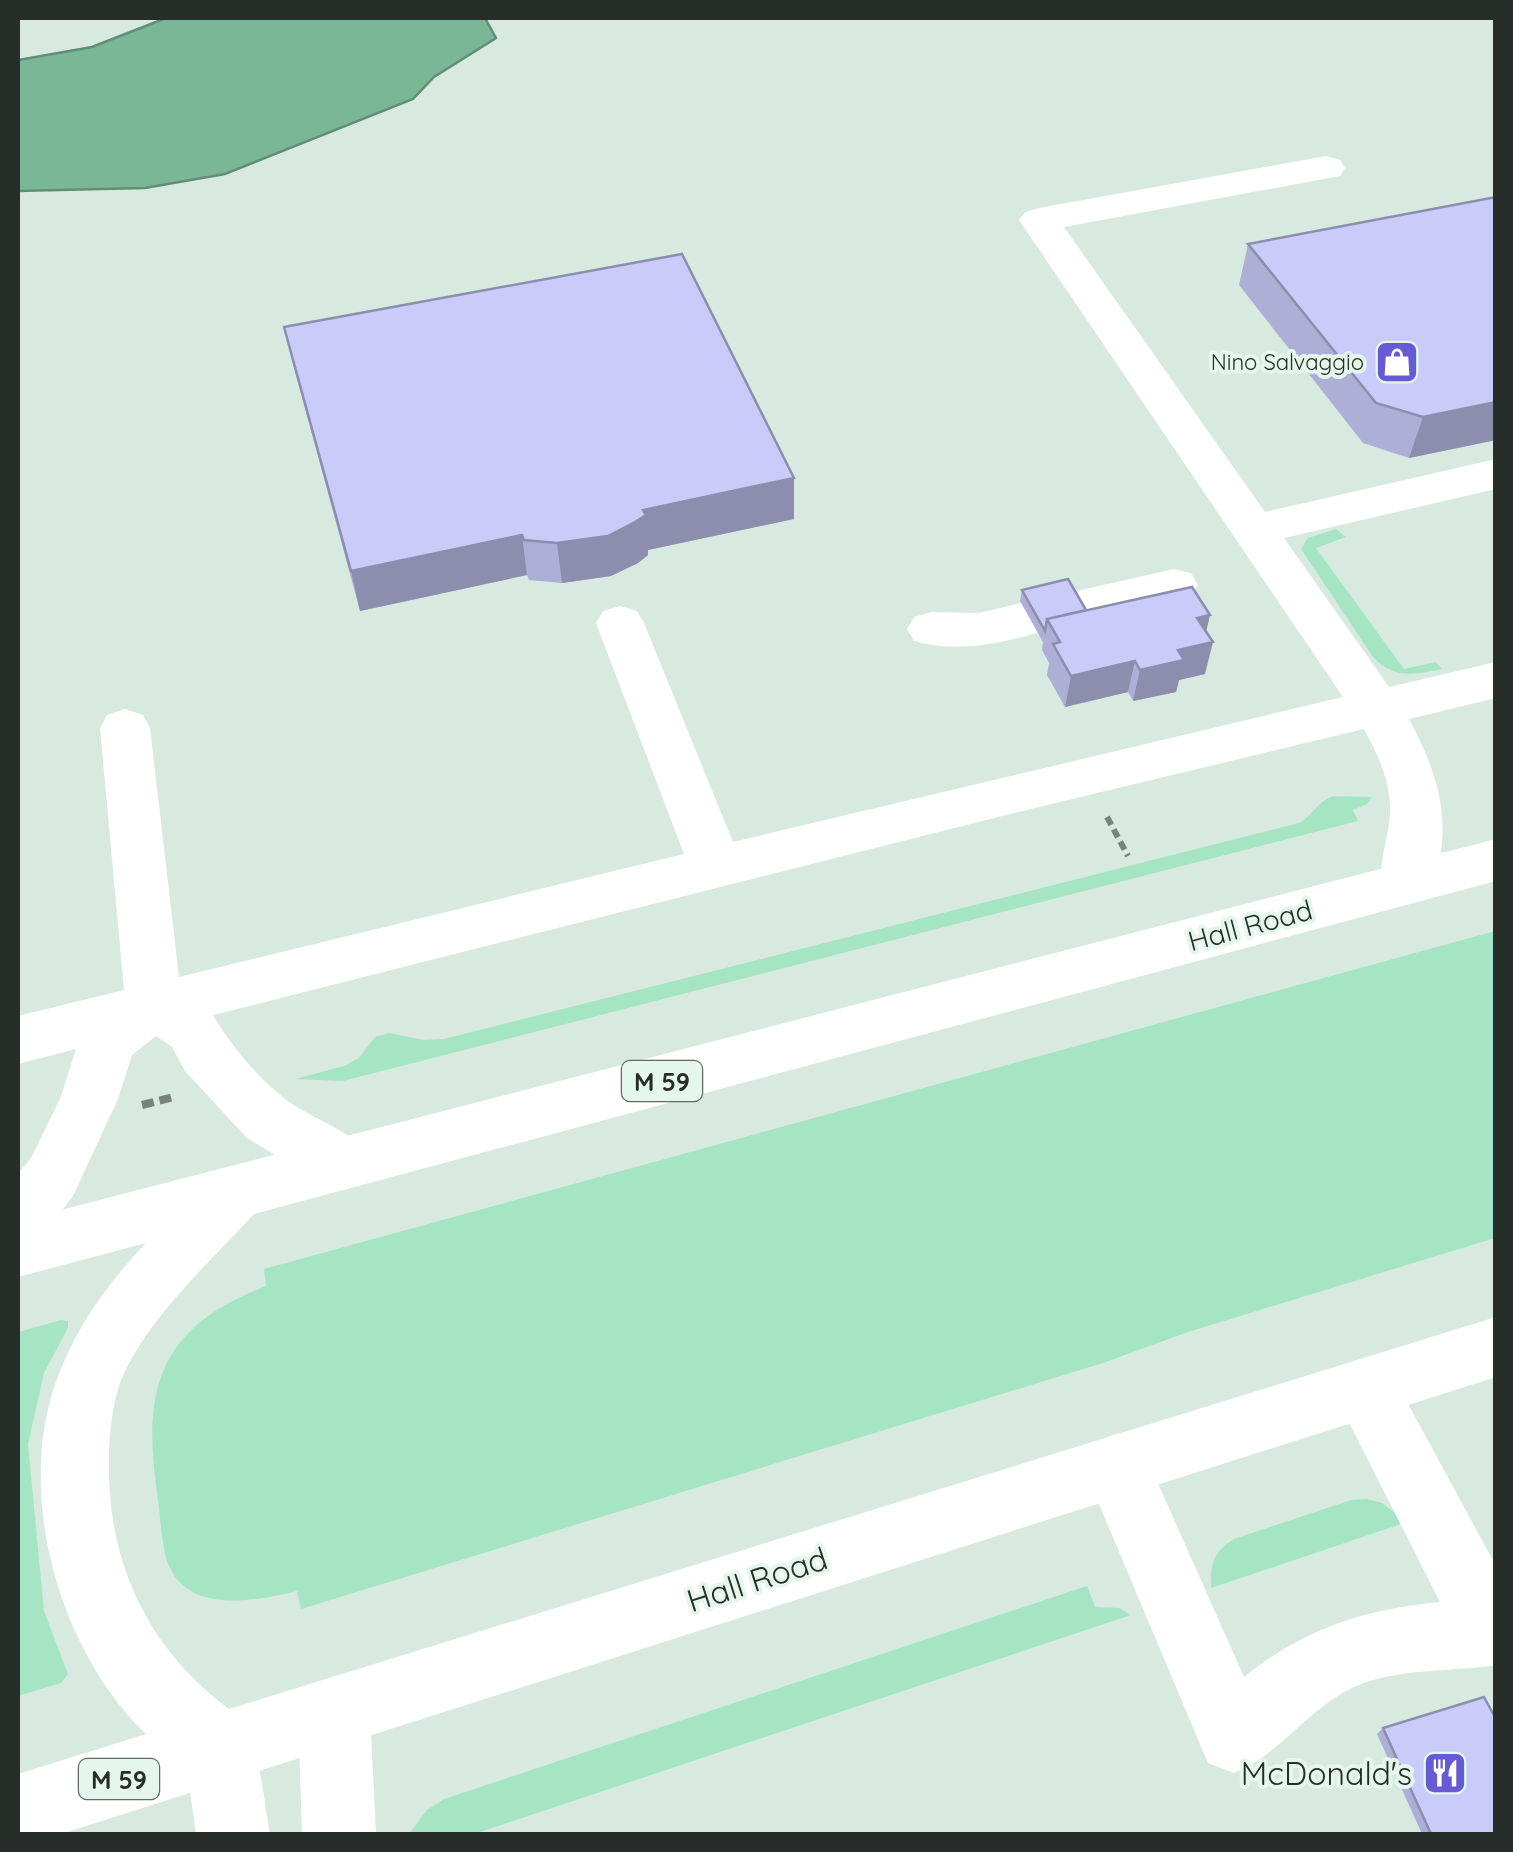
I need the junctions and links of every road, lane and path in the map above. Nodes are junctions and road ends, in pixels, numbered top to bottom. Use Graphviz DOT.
graph roads {
  1 [pos="1326,168"];
  2 [pos="1496,474"];
  3 [pos="1254,530"];
  4 [pos="1174,585"];
  5 [pos="620,624"];
  6 [pos="932,628"];
  7 [pos="1496,680"];
  8 [pos="1378,709"];
  9 [pos="125,728"];
  10 [pos="1098,802"];
  11 [pos="1128,856"];
  12 [pos="1496,860"];
  13 [pos="716,867"];
  14 [pos="1406,883"];
  15 [pos="154,1005"];
  16 [pos="18,1040"];
  17 [pos="182,1095"];
  18 [pos="132,1108"];
  19 [pos="343,1164"];
  20 [pos="236,1192"];
  21 [pos="18,1220"];
  22 [pos="18,1249"];
  23 [pos="1496,1347"];
  24 [pos="1365,1388"];
  25 [pos="1116,1466"];
  26 [pos="1494,1630"];
  27 [pos="334,1712"];
  28 [pos="220,1747"];
  29 [pos="18,1811"];
  30 [pos="233,1834"];
  31 [pos="339,1834"];
  1 -- 3 [label="main road"];
  2 -- 3 [label="main road"];
  3 -- 8 [label="main road"];
  4 -- 6 [label="main road"];
  5 -- 13 [label="main road"];
  7 -- 8 [label="main road"];
  8 -- 13 [label="main road"];
  8 -- 14 [label="main road"];
  9 -- 15 [label="main road"];
  10 -- 11 [label="path"];
  12 -- 14 [label="main road, Hall Road / M 59"];
  13 -- 15 [label="main road"];
  14 -- 19 [label="main road, Hall Road / M 59"];
  15 -- 16 [label="main road"];
  15 -- 19 [label="main road"];
  15 -- 21 [label="main road"];
  17 -- 18 [label="path"];
  19 -- 20 [label="main road, Hall Road / M 59"];
  20 -- 22 [label="main road, Hall Road / M 59"];
  20 -- 28 [label="main road"];
  23 -- 24 [label="main road, Hall Road / M 59"];
  24 -- 25 [label="main road, Hall Road / M 59"];
  24 -- 26 [label="main road"];
  25 -- 26 [label="main road"];
  25 -- 27 [label="main road, Hall Road / M 59"];
  27 -- 28 [label="main road, Hall Road / M 59"];
  27 -- 31 [label="main road"];
  28 -- 29 [label="main road, Hall Road / M 59"];
  28 -- 30 [label="main road"];
}
